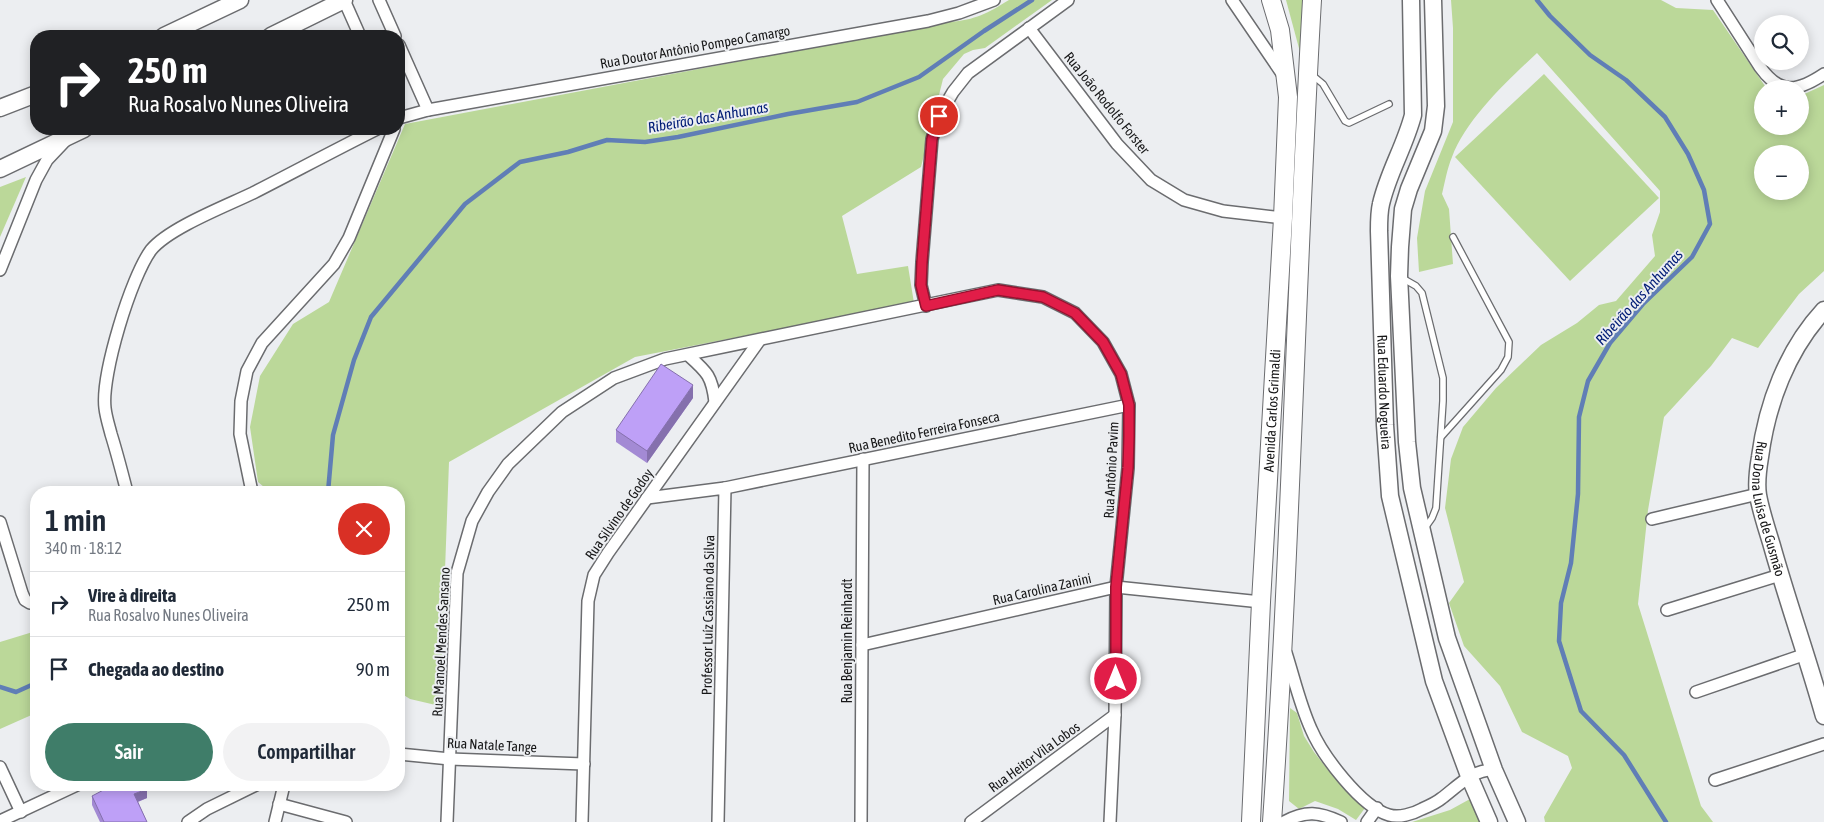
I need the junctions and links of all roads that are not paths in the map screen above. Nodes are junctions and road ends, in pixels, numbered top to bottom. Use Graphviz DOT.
graph roads {
  1 [pos="240,0"];
  2 [pos="344,0"];
  3 [pos="378,0"];
  4 [pos="994,0"];
  5 [pos="1068,0"];
  6 [pos="1232,0"];
  7 [pos="1271,0"];
  8 [pos="1312,0"];
  9 [pos="1411,0"];
  10 [pos="1433,0"];
  11 [pos="1717,0"];
  12 [pos="1029,28"];
  13 [pos="177,30"];
  14 [pos="283,30"];
  15 [pos="357,30"];
  16 [pos="392,30"];
  17 [pos="405,58"];
  18 [pos="1308,71"];
  19 [pos="1824,74"];
  20 [pos="1286,79"];
  21 [pos="30,96"];
  22 [pos="1389,104"];
  23 [pos="0,108"];
  24 [pos="428,110"];
  25 [pos="405,116"];
  26 [pos="71,135"];
  27 [pos="74,135"];
  28 [pos="365,135"];
  29 [pos="392,135"];
  30 [pos="0,169"];
  31 [pos="1283,218"];
  32 [pos="1454,237"];
  33 [pos="0,270"];
  34 [pos="1399,276"];
  35 [pos="926,306"];
  36 [pos="1824,310"];
  37 [pos="759,341"];
  38 [pos="688,355"];
  39 [pos="715,402"];
  40 [pos="1129,405"];
  41 [pos="1441,436"];
  42 [pos="863,459"];
  43 [pos="125,486"];
  44 [pos="251,486"];
  45 [pos="725,488"];
  46 [pos="1758,494"];
  47 [pos="647,498"];
  48 [pos="1652,519"];
  49 [pos="0,522"];
  50 [pos="1423,532"];
  51 [pos="1780,575"];
  52 [pos="1116,587"];
  53 [pos="1261,602"];
  54 [pos="30,603"];
  55 [pos="1667,610"];
  56 [pos="862,645"];
  57 [pos="1283,645"];
  58 [pos="1806,654"];
  59 [pos="1696,692"];
  60 [pos="1116,715"];
  61 [pos="1824,716"];
  62 [pos="1824,744"];
  63 [pos="405,755"];
  64 [pos="450,759"];
  65 [pos="584,764"];
  66 [pos="0,767"];
  67 [pos="1494,770"];
  68 [pos="1469,776"];
  69 [pos="1715,780"];
  70 [pos="65,791"];
  71 [pos="244,791"];
  72 [pos="282,791"];
  73 [pos="279,804"];
  74 [pos="1377,808"];
  75 [pos="21,812"];
  76 [pos="0,821"];
  77 [pos="188,822"];
  78 [pos="275,822"];
  79 [pos="346,822"];
  80 [pos="447,822"];
  81 [pos="582,822"];
  82 [pos="718,822"];
  83 [pos="861,822"];
  84 [pos="971,822"];
  85 [pos="1110,822"];
  86 [pos="1251,822"];
  87 [pos="1272,822"];
  88 [pos="1284,822"];
  89 [pos="1341,822"];
  90 [pos="1367,822"];
  91 [pos="1490,822"];
  92 [pos="1517,822"];
  1 -- 13 [label="main road"];
  2 -- 14 [label="main road"];
  2 -- 15 [label="street"];
  3 -- 16 [label="street"];
  4 -- 24 [label="street, Rua Doutor Antônio Pompeo Camargo"];
  5 -- 12 [label="street"];
  6 -- 20 [label="street"];
  7 -- 20 [label="main road, Avenida Carlos Grimaldi"];
  8 -- 18 [label="main road, Avenida Carlos Grimaldi"];
  9 -- 68 [label="main road, Rua Eduardo Nogueira"];
  10 -- 34 [label="main road, Rua Eduardo Nogueira"];
  11 -- 19 [label="street"];
  12 -- 31 [label="street, Rua João Rodolfo Forster"];
  12 -- 35 [label="street"];
  17 -- 24 [label="street"];
  18 -- 22 [label="lane"];
  18 -- 57 [label="main road, Avenida Carlos Grimaldi"];
  20 -- 31 [label="main road, Avenida Carlos Grimaldi"];
  21 -- 23 [label="main road"];
  24 -- 25 [label="street, Rua Doutor Antônio Pompeo Camargo"];
  26 -- 30 [label="main road"];
  27 -- 33 [label="street"];
  28 -- 43 [label="street"];
  29 -- 44 [label="street"];
  31 -- 53 [label="main road, Avenida Carlos Grimaldi"];
  32 -- 41 [label="lane"];
  34 -- 41 [label="lane"];
  34 -- 50 [label="main road, Rua Eduardo Nogueira"];
  35 -- 37 [label="street, Rua Antônio Pavim"];
  35 -- 40 [label="street, Rua Antônio Pavim"];
  36 -- 46 [label="main road, Rua Dona Luísa de Gusmão"];
  37 -- 38 [label="street, Rua Manoel Mendes Sansano"];
  37 -- 39 [label="street, Rua Silvino de Godoy"];
  38 -- 39 [label="street"];
  38 -- 64 [label="street, Rua Manoel Mendes Sansano"];
  39 -- 47 [label="street, Rua Silvino de Godoy"];
  40 -- 42 [label="street, Rua Benedito Ferreira Fonseca"];
  40 -- 52 [label="street, Rua Antônio Pavim"];
  41 -- 50 [label="lane"];
  42 -- 45 [label="street, Rua Benedito Ferreira Fonseca"];
  42 -- 56 [label="street, Rua Benjamin Reinhardt"];
  45 -- 47 [label="street"];
  45 -- 82 [label="street, Professor Luíz Cassiano da Silva"];
  46 -- 48 [label="street"];
  46 -- 51 [label="main road, Rua Dona Luísa de Gusmão"];
  47 -- 65 [label="street, Rua Silvino de Godoy"];
  49 -- 54 [label="street"];
  50 -- 67 [label="main road, Rua Eduardo Nogueira"];
  51 -- 55 [label="street"];
  51 -- 58 [label="main road, Rua Dona Luísa de Gusmão"];
  52 -- 53 [label="street, Rua Carolina Zanini"];
  52 -- 56 [label="street, Rua Carolina Zanini"];
  52 -- 60 [label="street, Rua Antônio Pavim"];
  53 -- 86 [label="main road, Avenida Carlos Grimaldi"];
  56 -- 83 [label="street, Rua Benjamin Reinhardt"];
  57 -- 74 [label="street"];
  57 -- 87 [label="main road, Avenida Carlos Grimaldi"];
  58 -- 59 [label="street"];
  58 -- 61 [label="main road, Rua Dona Luísa de Gusmão"];
  60 -- 84 [label="street, Rua Heitor Vila Lobos"];
  60 -- 85 [label="street, Rua Antônio Pavim"];
  62 -- 69 [label="street"];
  63 -- 64 [label="street, Rua Natale Tange"];
  64 -- 65 [label="street, Rua Natale Tange"];
  64 -- 80 [label="street, Rua Manoel Mendes Sansano"];
  65 -- 81 [label="street, Rua Silvino de Godoy"];
  66 -- 75 [label="street"];
  67 -- 68 [label="street"];
  67 -- 92 [label="main road, Rua Eduardo Nogueira"];
  68 -- 74 [label="street"];
  68 -- 91 [label="main road, Rua Eduardo Nogueira"];
  70 -- 75 [label="street"];
  71 -- 77 [label="street"];
  72 -- 73 [label="street"];
  73 -- 78 [label="street"];
  73 -- 79 [label="street"];
  74 -- 90 [label="street"];
  75 -- 76 [label="street"];
  88 -- 89 [label="street"];
}
